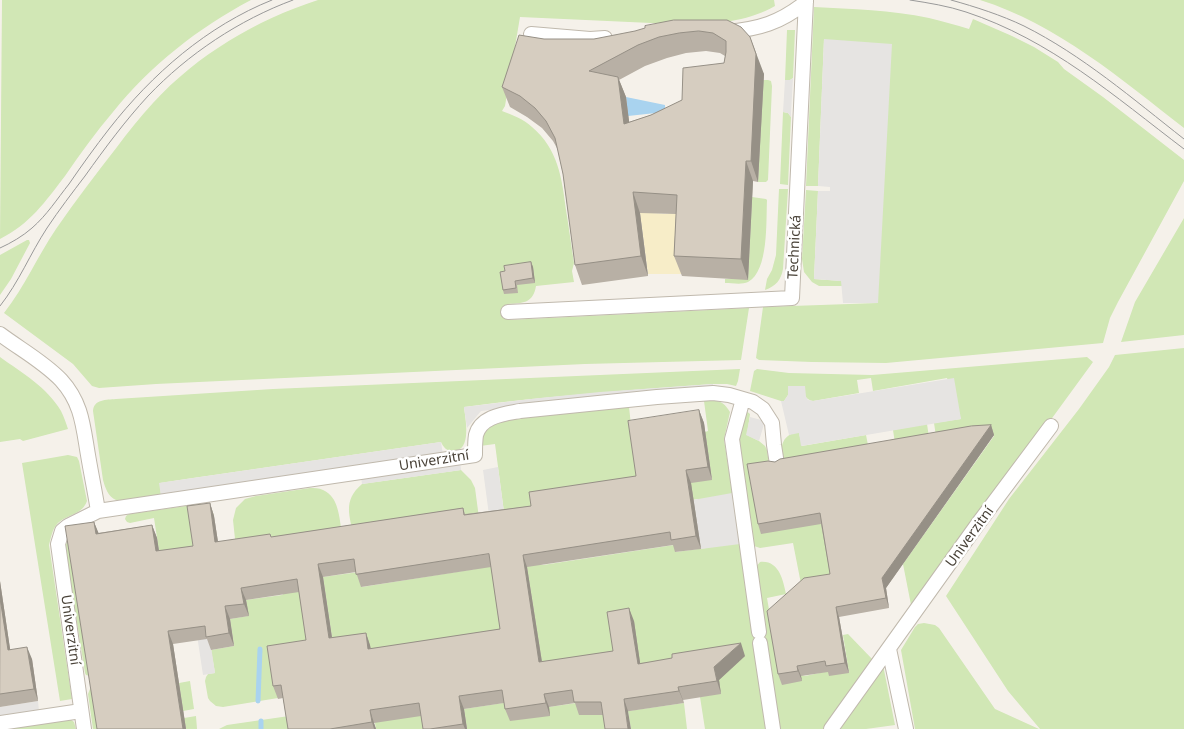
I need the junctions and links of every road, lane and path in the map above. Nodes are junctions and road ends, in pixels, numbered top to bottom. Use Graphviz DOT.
graph roads {
  1 [pos="806,1"];
  2 [pos="715,32"];
  3 [pos="531,34"];
  4 [pos="617,37"];
  5 [pos="508,312"];
  6 [pos="0,334"];
  7 [pos="743,399"];
  8 [pos="1051,426"];
  9 [pos="777,464"];
  10 [pos="98,511"];
  11 [pos="889,649"];
  12 [pos="81,711"];
  13 [pos="0,723"];
  14 [pos="84,729"];
  15 [pos="773,729"];
  16 [pos="832,729"];
  17 [pos="906,729"];
  1 -- 2 [label="street, Technická"];
  1 -- 5 [label="street, Technická"];
  3 -- 4 [label="street"];
  6 -- 10 [label="street"];
  7 -- 9 [label="street, Univerzitní"];
  7 -- 10 [label="street, Univerzitní"];
  7 -- 15 [label="street"];
  8 -- 11 [label="street, Univerzitní"];
  10 -- 12 [label="street, Univerzitní"];
  11 -- 16 [label="street, Univerzitní"];
  11 -- 17 [label="street"];
  12 -- 13 [label="street"];
  12 -- 14 [label="street, Univerzitní"];
}
